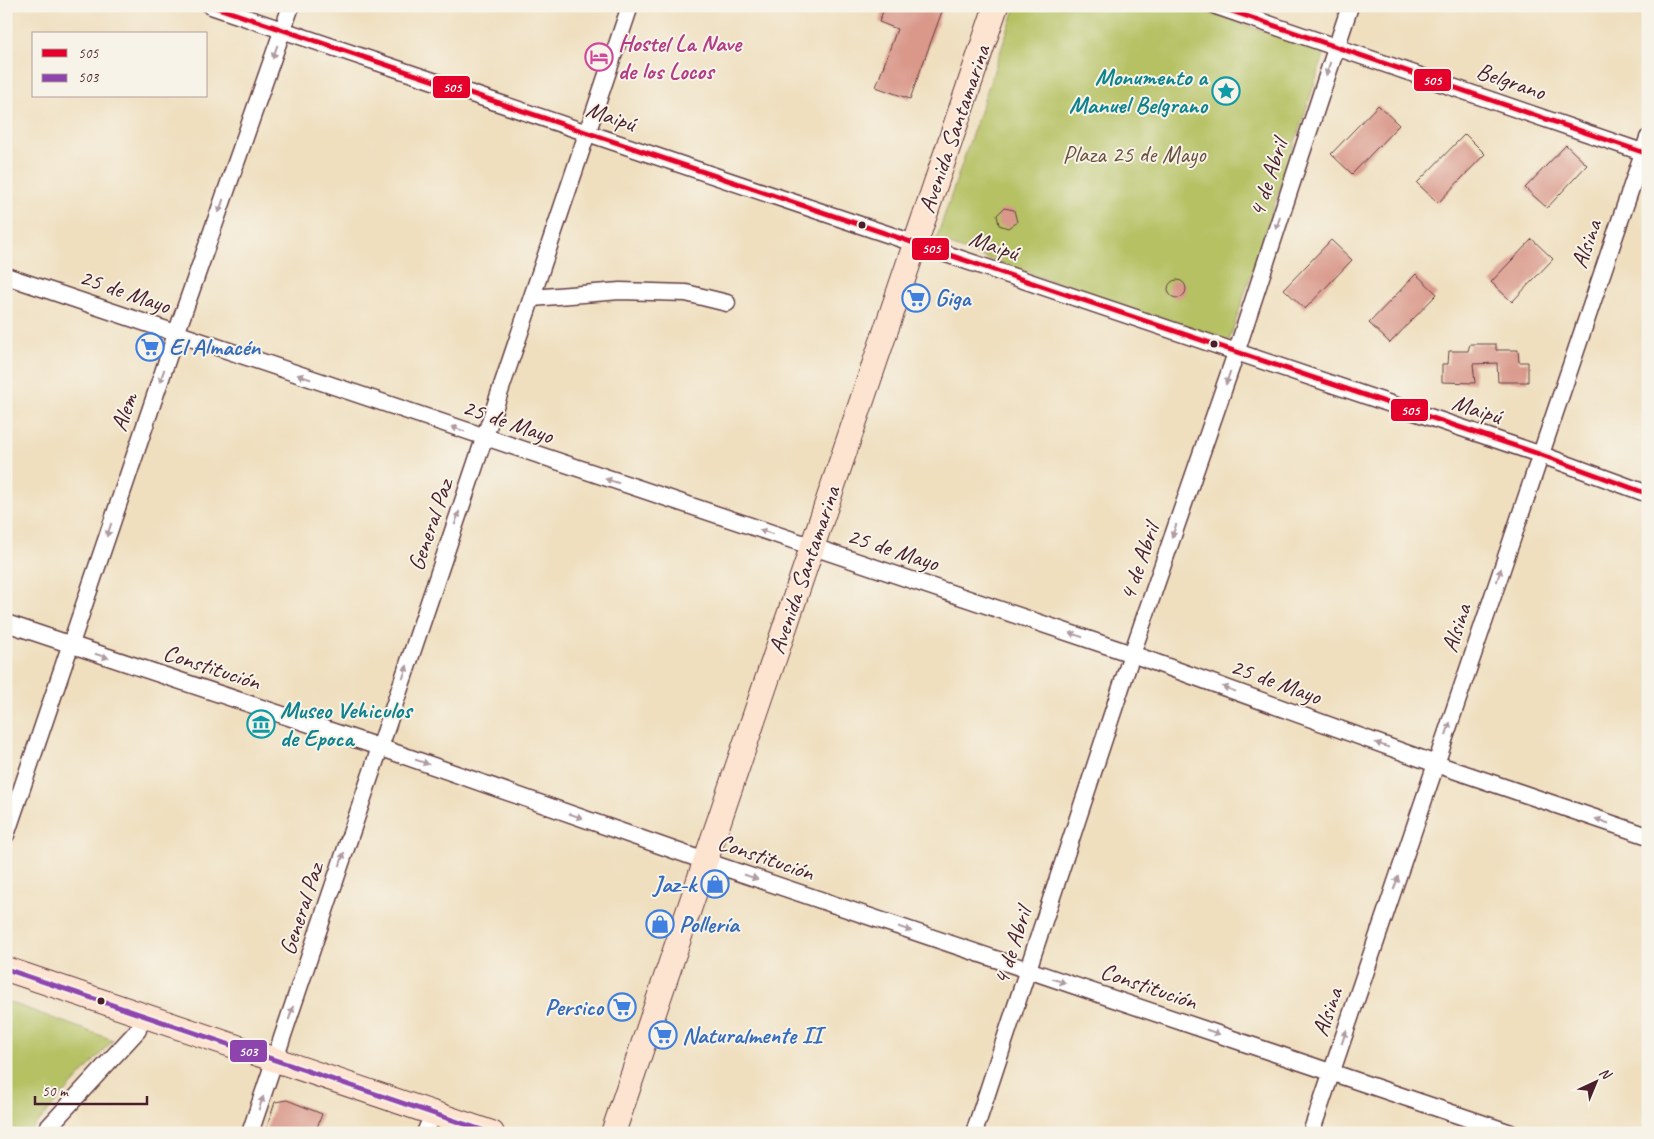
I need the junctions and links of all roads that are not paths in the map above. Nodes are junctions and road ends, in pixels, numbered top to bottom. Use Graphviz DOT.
graph roads {
  1 [pos="211,6"];
  2 [pos="291,6"];
  3 [pos="630,6"];
  4 [pos="996,6"];
  5 [pos="1216,6"];
  6 [pos="1350,6"];
  7 [pos="282,31"];
  8 [pos="1335,46"];
  9 [pos="587,133"];
  10 [pos="1646,148"];
  11 [pos="915,243"];
  12 [pos="6,276"];
  13 [pos="532,298"];
  14 [pos="727,303"];
  15 [pos="176,334"];
  16 [pos="1236,353"];
  17 [pos="484,438"];
  18 [pos="1539,454"];
  19 [pos="1648,494"];
  20 [pos="812,548"];
  21 [pos="6,623"];
  22 [pos="70,645"];
  23 [pos="1132,654"];
  24 [pos="379,747"];
  25 [pos="1436,764"];
  26 [pos="6,835"];
  27 [pos="1648,836"];
  28 [pos="705,861"];
  29 [pos="6,969"];
  30 [pos="1029,970"];
  31 [pos="6,984"];
  32 [pos="138,1030"];
  33 [pos="274,1066"];
  34 [pos="1332,1072"];
  35 [pos="434,1131"];
  36 [pos="43,1133"];
  37 [pos="250,1133"];
  38 [pos="492,1133"];
  39 [pos="613,1133"];
  40 [pos="974,1133"];
  41 [pos="1311,1133"];
  42 [pos="1511,1133"];
  1 -- 7 [label="street, Maipú"];
  2 -- 7 [label="street, Alem"];
  3 -- 9 [label="street, General Paz"];
  4 -- 11 [label="main road, Avenida Santamarina"];
  5 -- 8 [label="street, Belgrano"];
  6 -- 8 [label="street, 4 de Abril"];
  7 -- 9 [label="street, Maipú"];
  7 -- 15 [label="street, Alem, one-way"];
  8 -- 10 [label="street, Belgrano"];
  8 -- 16 [label="street, 4 de Abril, one-way"];
  9 -- 11 [label="street, Maipú"];
  9 -- 13 [label="street, General Paz"];
  10 -- 18 [label="street, Alsina"];
  11 -- 16 [label="street, Maipú"];
  11 -- 20 [label="main road, Avenida Santamarina"];
  12 -- 15 [label="street, 25 de Mayo"];
  13 -- 14 [label="street"];
  13 -- 17 [label="street, General Paz"];
  17 -- 15 [label="street, 25 de Mayo, one-way"];
  15 -- 22 [label="street, Alem, one-way"];
  16 -- 18 [label="street, Maipú"];
  16 -- 23 [label="street, 4 de Abril, one-way"];
  20 -- 17 [label="street, 25 de Mayo, one-way"];
  24 -- 17 [label="street, General Paz, one-way"];
  18 -- 19 [label="street, Maipú"];
  25 -- 18 [label="street, Alsina, one-way"];
  23 -- 20 [label="street, 25 de Mayo, one-way"];
  20 -- 28 [label="main road, Avenida Santamarina"];
  21 -- 22 [label="street, Constitución"];
  22 -- 24 [label="street, Constitución, one-way"];
  22 -- 26 [label="street, Alem"];
  25 -- 23 [label="street, 25 de Mayo, one-way"];
  23 -- 30 [label="street, 4 de Abril"];
  24 -- 28 [label="street, Constitución, one-way"];
  33 -- 24 [label="street, General Paz, one-way"];
  27 -- 25 [label="street, 25 de Mayo, one-way"];
  34 -- 25 [label="street, Alsina, one-way"];
  28 -- 30 [label="street, Constitución, one-way"];
  28 -- 39 [label="main road, Avenida Santamarina"];
  29 -- 33 [label="main road"];
  30 -- 34 [label="street, Constitución, one-way"];
  30 -- 40 [label="street, 4 de Abril"];
  31 -- 32 [label="main road"];
  32 -- 33 [label="main road"];
  32 -- 36 [label="street"];
  33 -- 35 [label="main road"];
  37 -- 33 [label="street, General Paz, one-way"];
  33 -- 38 [label="main road"];
  34 -- 41 [label="street, Alsina"];
  34 -- 42 [label="street, Constitución"];
}
